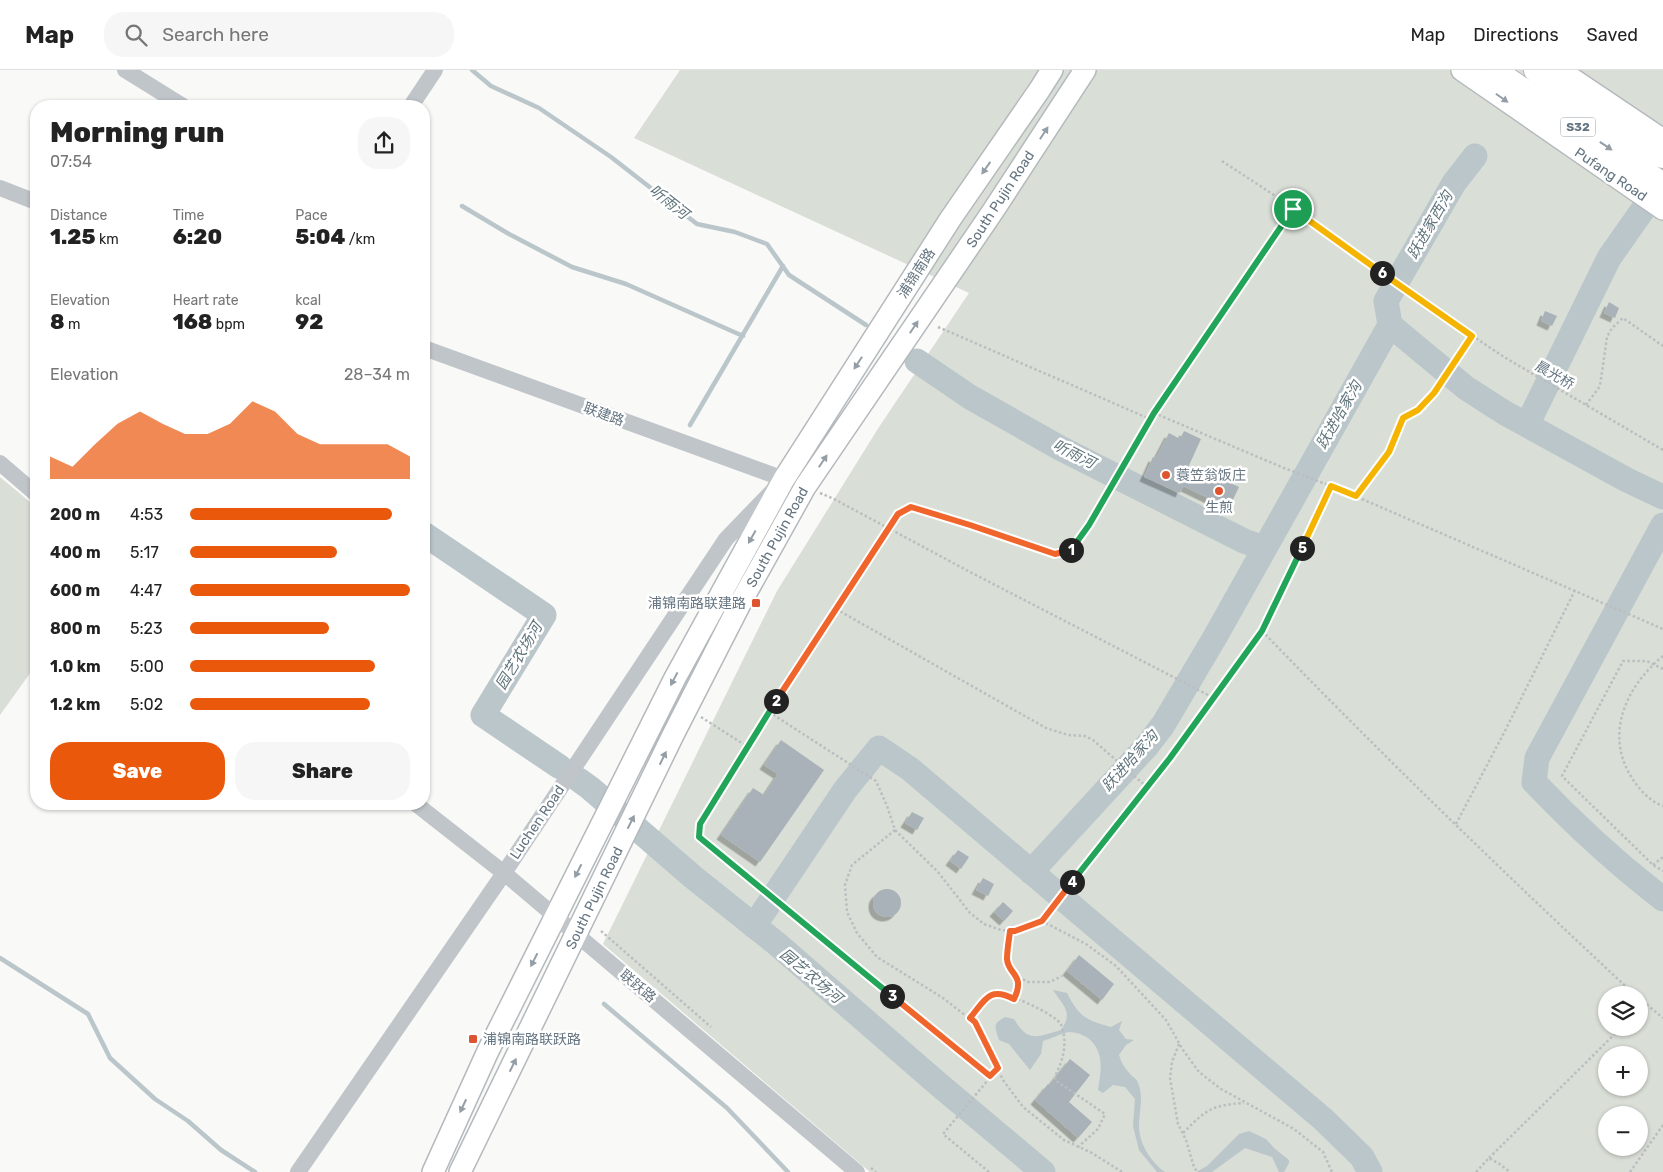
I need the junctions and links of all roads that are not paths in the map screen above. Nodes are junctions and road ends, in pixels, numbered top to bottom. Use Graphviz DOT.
graph roads {
  1 [pos="125,70"];
  2 [pos="1052,70"];
  3 [pos="1084,70"];
  4 [pos="1462,70"];
  5 [pos="1493,70"];
  6 [pos="1536,70"];
  7 [pos="1559,70"];
  8 [pos="434,71"];
  9 [pos="173,100"];
  10 [pos="414,100"];
  11 [pos="1663,140"];
  12 [pos="1663,156"];
  13 [pos="0,188"];
  14 [pos="30,200"];
  15 [pos="1662,200"];
  16 [pos="430,350"];
  17 [pos="0,463"];
  18 [pos="784,479"];
  19 [pos="30,489"];
  20 [pos="424,810"];
  21 [pos="504,873"];
  22 [pos="555,916"];
  23 [pos="577,935"];
  24 [pos="298,1172"];
  25 [pos="433,1172"];
  26 [pos="460,1172"];
  27 [pos="857,1172"];
  1 -- 9 [label="street"];
  2 -- 18 [label="main road, 浦锦南路, one-way"];
  23 -- 3 [label="main road, South Pujin Road, one-way"];
  4 -- 15 [label="main road, Pufang Road, one-way"];
  5 -- 15 [label="highway, S32, one-way"];
  6 -- 12 [label="highway, S32"];
  7 -- 11 [label="main road"];
  8 -- 10 [label="street"];
  13 -- 14 [label="street"];
  16 -- 18 [label="street, 联建路"];
  17 -- 19 [label="street"];
  18 -- 21 [label="street, Luchen Road"];
  18 -- 22 [label="main road, South Pujin Road, one-way"];
  20 -- 21 [label="street, 联跃路"];
  21 -- 22 [label="street, 联跃路"];
  21 -- 24 [label="street, Luchen Road"];
  22 -- 23 [label="street, 联跃路"];
  22 -- 25 [label="main road, South Pujin Road, one-way"];
  26 -- 23 [label="main road, South Pujin Road, one-way"];
  23 -- 27 [label="street, 联跃路"];
}
